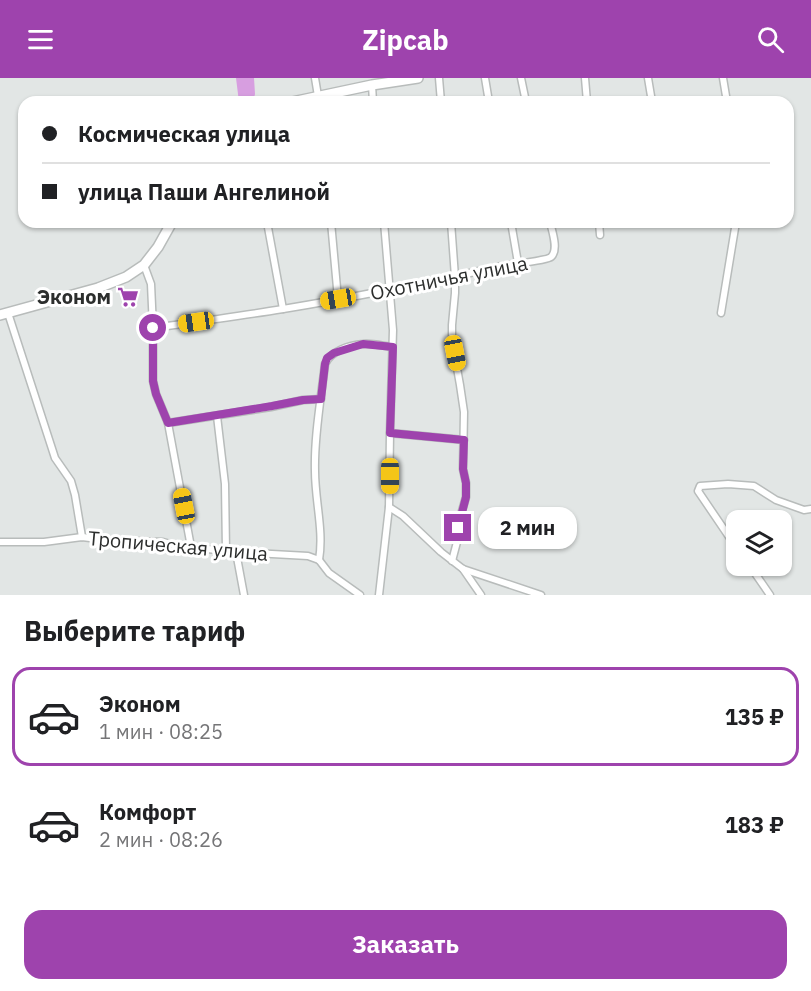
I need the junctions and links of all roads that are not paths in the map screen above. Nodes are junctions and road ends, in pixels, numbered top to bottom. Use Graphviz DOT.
graph roads {
  1 [pos="315,78"];
  2 [pos="418,78"];
  3 [pos="439,78"];
  4 [pos="485,78"];
  5 [pos="521,78"];
  6 [pos="585,78"];
  7 [pos="648,78"];
  8 [pos="723,78"];
  9 [pos="372,85"];
  10 [pos="318,96"];
  11 [pos="330,96"];
  12 [pos="373,96"];
  13 [pos="440,96"];
  14 [pos="488,96"];
  15 [pos="525,96"];
  16 [pos="587,96"];
  17 [pos="651,96"];
  18 [pos="726,96"];
  19 [pos="169,228"];
  20 [pos="268,228"];
  21 [pos="332,228"];
  22 [pos="384,228"];
  23 [pos="451,228"];
  24 [pos="512,228"];
  25 [pos="551,228"];
  26 [pos="599,228"];
  27 [pos="735,228"];
  28 [pos="600,235"];
  29 [pos="518,263"];
  30 [pos="144,265"];
  31 [pos="455,277"];
  32 [pos="389,289"];
  33 [pos="338,299"];
  34 [pos="283,309"];
  35 [pos="721,313"];
  36 [pos="4,314"];
  37 [pos="153,328"];
  38 [pos="393,347"];
  39 [pos="321,399"];
  40 [pos="217,416"];
  41 [pos="168,423"];
  42 [pos="390,433"];
  43 [pos="464,440"];
  44 [pos="389,507"];
  45 [pos="811,509"];
  46 [pos="726,532"];
  47 [pos="82,537"];
  48 [pos="0,542"];
  49 [pos="191,547"];
  50 [pos="226,551"];
  51 [pos="236,552"];
  52 [pos="319,560"];
  53 [pos="452,561"];
  54 [pos="463,569"];
  55 [pos="757,576"];
  56 [pos="244,595"];
  57 [pos="360,595"];
  58 [pos="379,595"];
  59 [pos="481,595"];
  60 [pos="541,595"];
  61 [pos="770,595"];
  1 -- 10 [label="street"];
  2 -- 9 [label="main road"];
  3 -- 13 [label="street"];
  4 -- 14 [label="street"];
  5 -- 15 [label="street"];
  6 -- 16 [label="street"];
  7 -- 17 [label="street"];
  8 -- 18 [label="street"];
  9 -- 11 [label="main road"];
  9 -- 12 [label="street"];
  19 -- 30 [label="main road"];
  20 -- 34 [label="street"];
  21 -- 33 [label="street"];
  22 -- 32 [label="street"];
  23 -- 31 [label="street"];
  24 -- 29 [label="street"];
  25 -- 29 [label="street, Охотничья улица"];
  26 -- 28 [label="street"];
  27 -- 35 [label="street"];
  29 -- 31 [label="street, Охотничья улица"];
  30 -- 36 [label="main road"];
  30 -- 37 [label="street"];
  31 -- 32 [label="street, Охотничья улица"];
  31 -- 43 [label="street"];
  32 -- 33 [label="street, Охотничья улица"];
  32 -- 38 [label="street"];
  33 -- 34 [label="street, Охотничья улица"];
  34 -- 37 [label="street, Охотничья улица"];
  36 -- 47 [label="street"];
  37 -- 41 [label="street"];
  38 -- 39 [label="street"];
  38 -- 42 [label="street"];
  39 -- 40 [label="street"];
  39 -- 52 [label="street"];
  40 -- 41 [label="street"];
  40 -- 50 [label="street"];
  41 -- 49 [label="street"];
  42 -- 43 [label="street"];
  42 -- 44 [label="street"];
  43 -- 53 [label="street"];
  44 -- 53 [label="street"];
  44 -- 58 [label="street"];
  45 -- 46 [label="street"];
  47 -- 48 [label="street, Тропическая улица"];
  47 -- 49 [label="street, Тропическая улица"];
  49 -- 50 [label="street, Тропическая улица"];
  50 -- 51 [label="street, Тропическая улица"];
  51 -- 52 [label="street, Тропическая улица"];
  51 -- 56 [label="street"];
  52 -- 57 [label="street"];
  53 -- 54 [label="street"];
  54 -- 59 [label="street"];
  54 -- 60 [label="street"];
  55 -- 61 [label="street"];
}
